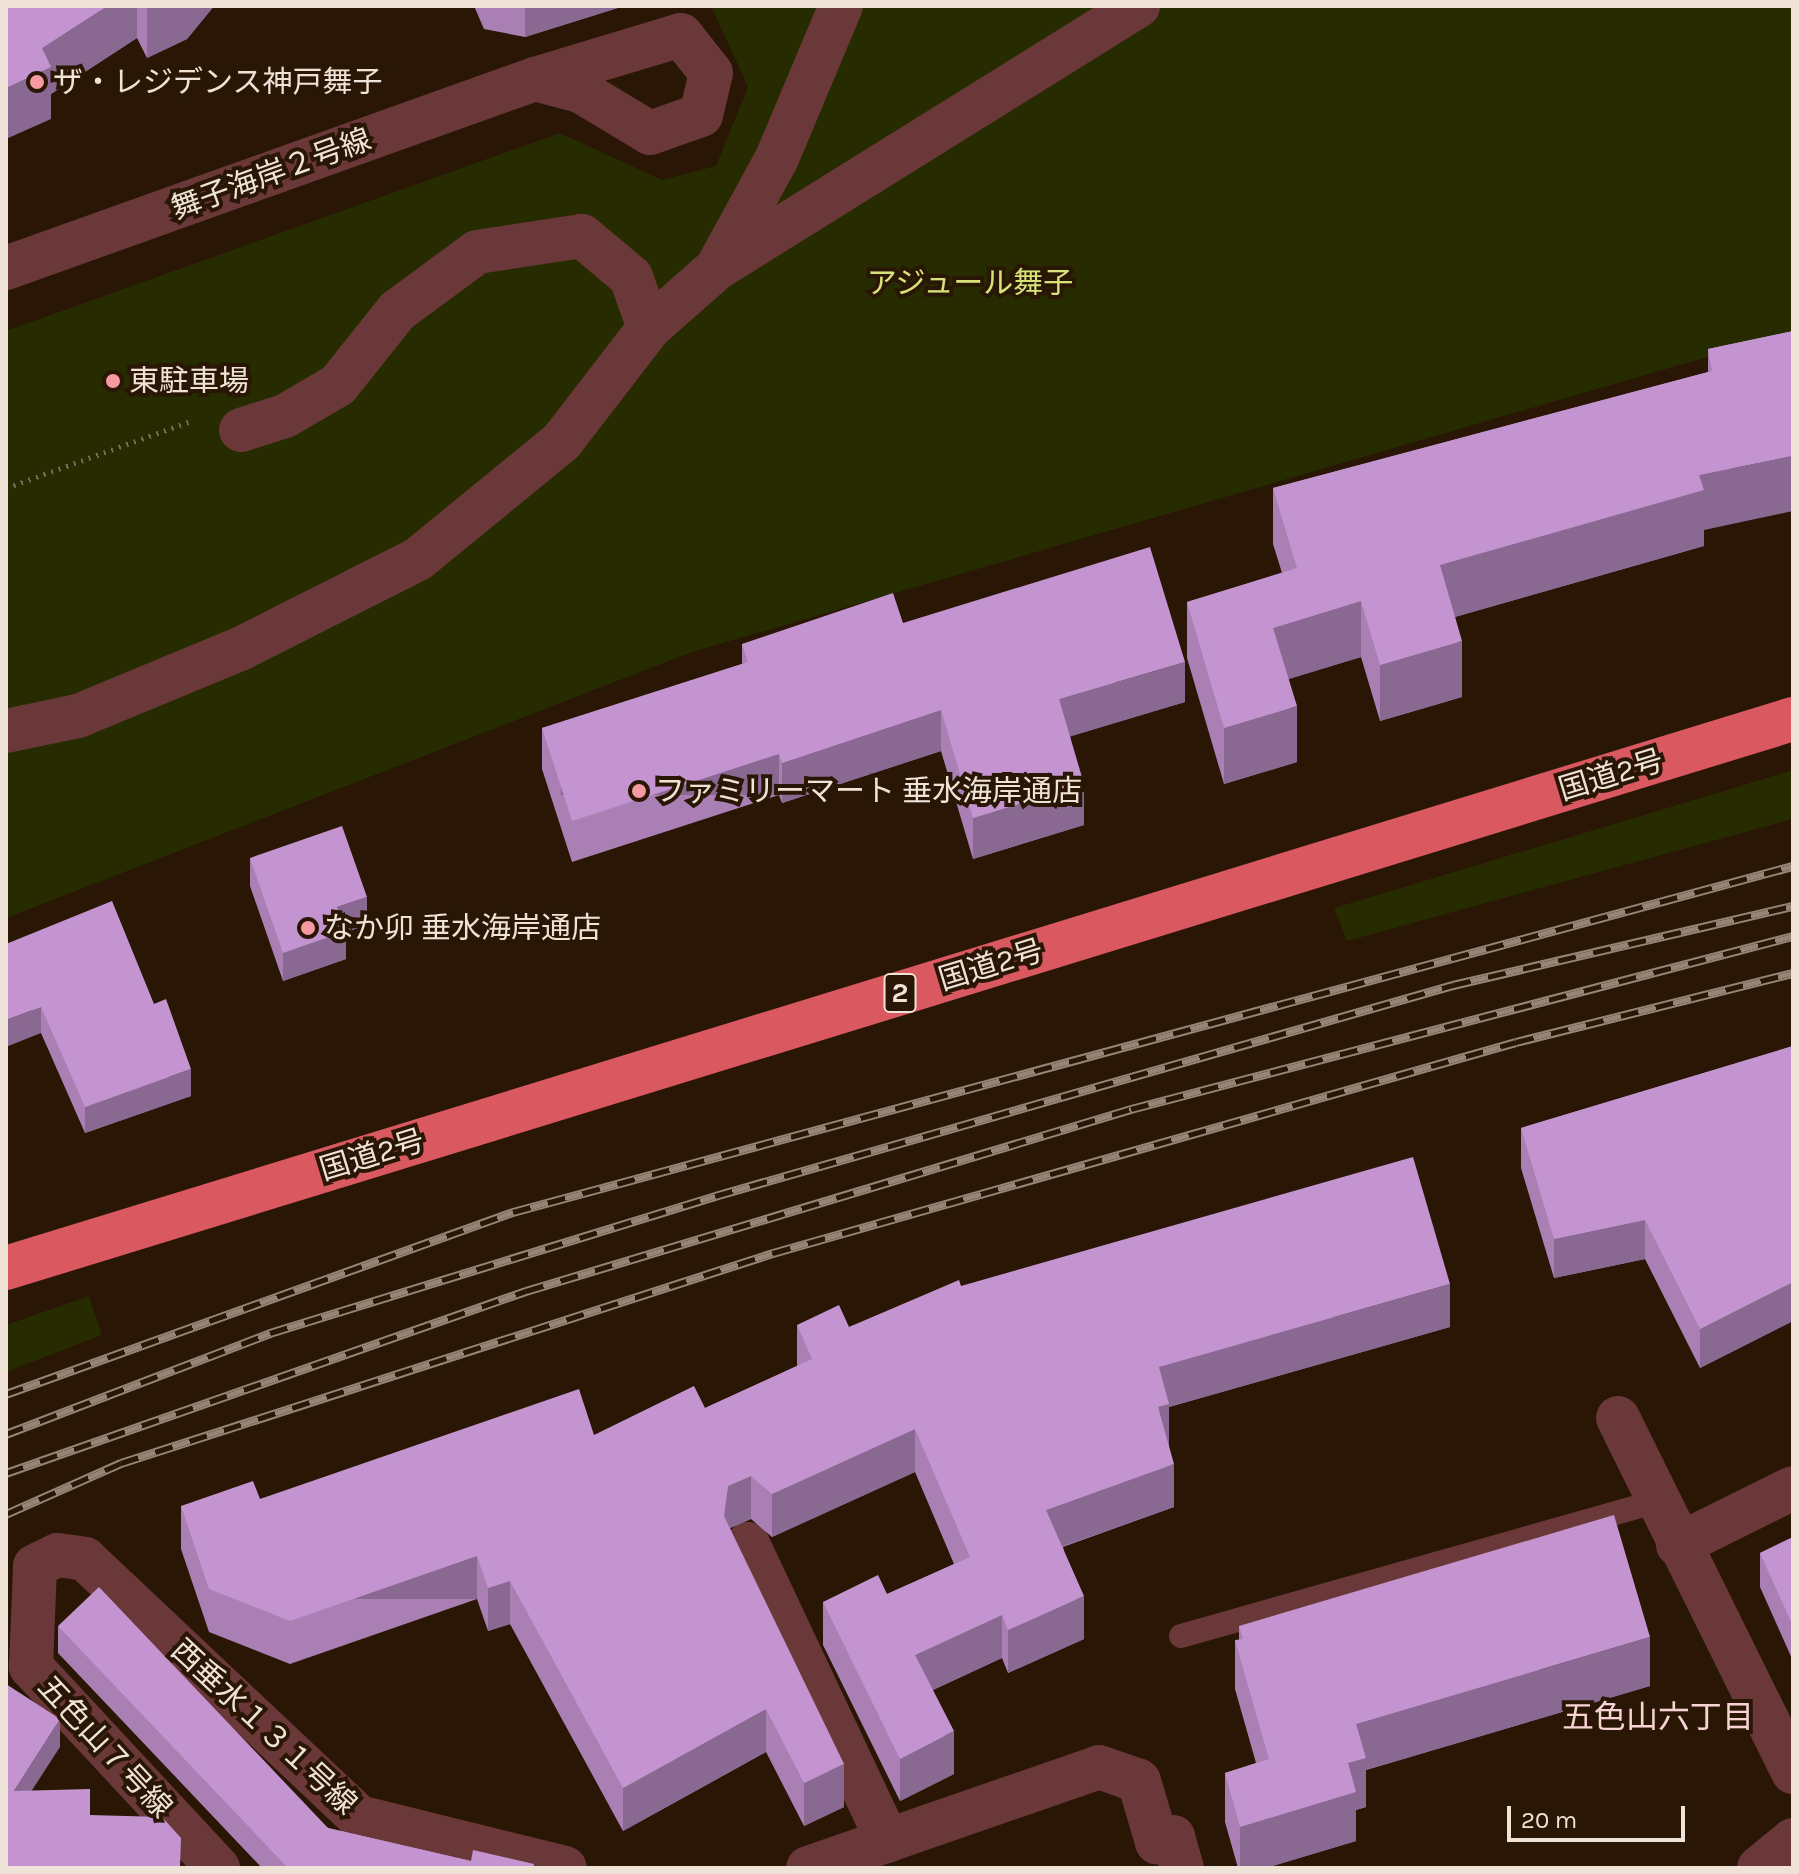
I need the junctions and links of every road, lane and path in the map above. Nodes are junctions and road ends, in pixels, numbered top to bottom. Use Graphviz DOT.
graph roads {
  1 [pos="841,6"];
  2 [pos="1138,6"];
  3 [pos="535,79"];
  4 [pos="6,268"];
  5 [pos="717,268"];
  6 [pos="649,328"];
  7 [pos="241,430"];
  8 [pos="6,488"];
  9 [pos="1793,719"];
  10 [pos="6,731"];
  11 [pos="6,1268"];
  12 [pos="1618,1418"];
  13 [pos="1793,1488"];
  14 [pos="1656,1502"];
  15 [pos="748,1544"];
  16 [pos="1678,1545"];
  17 [pos="85,1559"];
  18 [pos="1181,1636"];
  19 [pos="1793,1772"];
  20 [pos="1793,1840"];
  21 [pos="888,1841"];
  22 [pos="218,1868"];
  23 [pos="565,1868"];
  24 [pos="808,1868"];
  25 [pos="1182,1868"];
  26 [pos="1759,1868"];
  1 -- 5 [label="street"];
  2 -- 5 [label="street"];
  3 -- 4 [label="street, 舞子海岸２号線"];
  5 -- 6 [label="street"];
  6 -- 7 [label="street"];
  6 -- 10 [label="street"];
  7 -- 8 [label="path"];
  9 -- 11 [label="highway, 国道2号 / 2"];
  12 -- 14 [label="street"];
  13 -- 16 [label="street"];
  14 -- 16 [label="street"];
  14 -- 18 [label="lane"];
  15 -- 21 [label="street"];
  16 -- 19 [label="street"];
  17 -- 22 [label="street, 五色山７号線"];
  17 -- 23 [label="street, 西垂水１３１号線"];
  20 -- 26 [label="street"];
  21 -- 24 [label="street"];
  21 -- 25 [label="street"];
}
